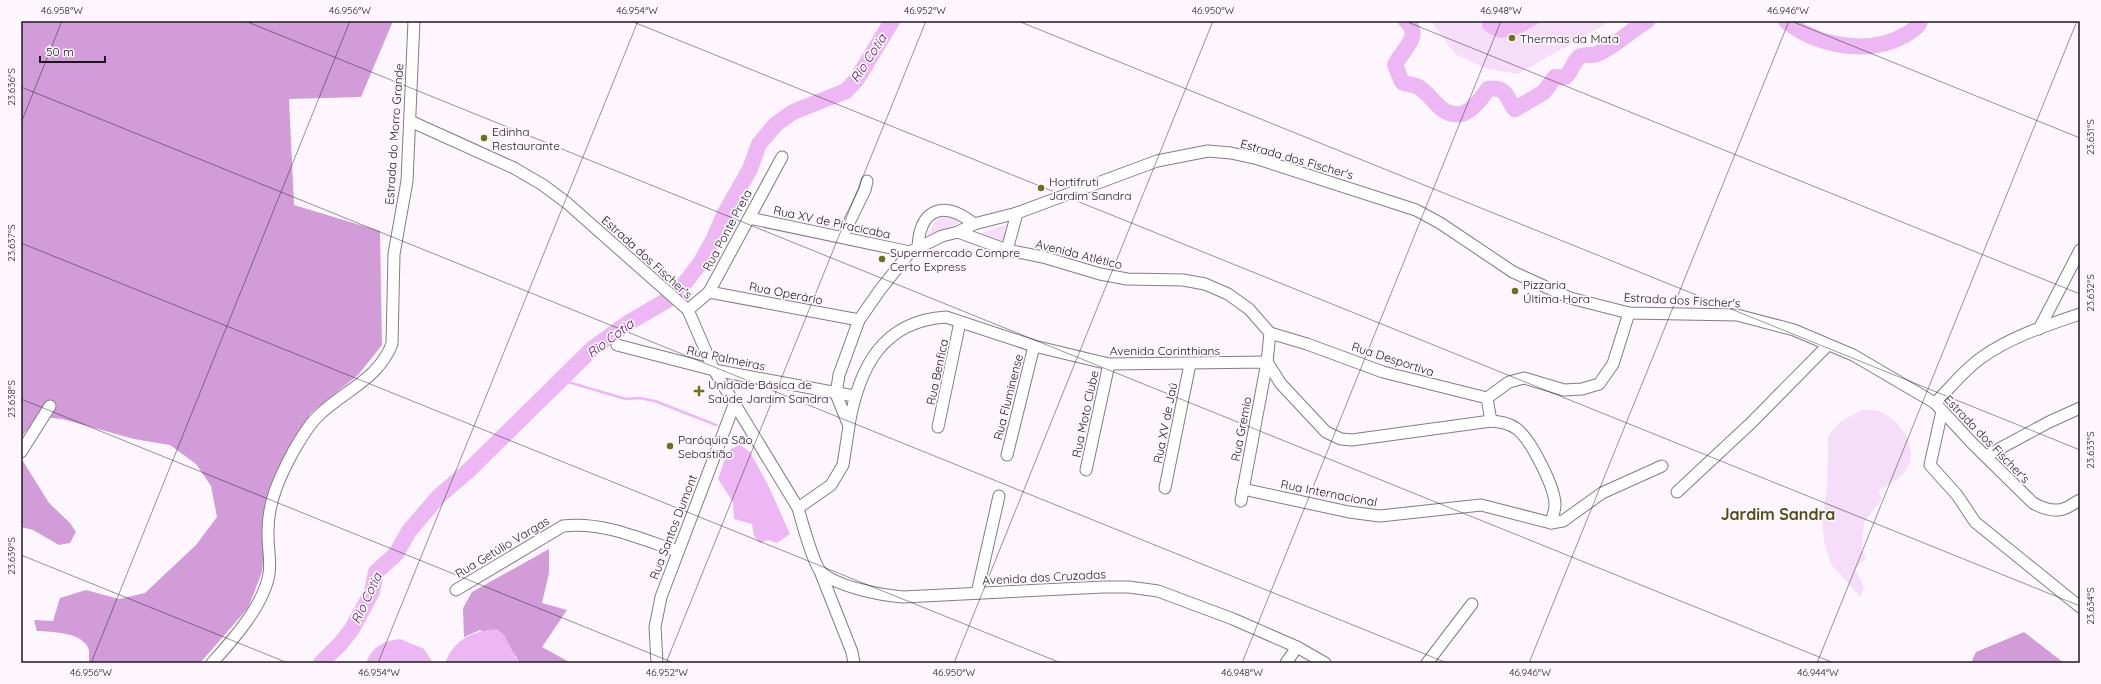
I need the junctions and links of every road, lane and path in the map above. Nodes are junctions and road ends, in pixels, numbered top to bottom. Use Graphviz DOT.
graph roads {
  1 [pos="414,21"];
  2 [pos="410,121"];
  3 [pos="782,157"];
  4 [pos="867,181"];
  5 [pos="1017,213"];
  6 [pos="749,218"];
  7 [pos="974,224"];
  8 [pos="958,232"];
  9 [pos="842,237"];
  10 [pos="914,250"];
  11 [pos="1007,250"];
  12 [pos="2080,250"];
  13 [pos="709,292"];
  14 [pos="688,310"];
  15 [pos="1629,313"];
  16 [pos="2080,314"];
  17 [pos="859,320"];
  18 [pos="960,322"];
  19 [pos="2040,329"];
  20 [pos="1270,333"];
  21 [pos="617,345"];
  22 [pos="1034,346"];
  23 [pos="1828,346"];
  24 [pos="1267,362"];
  25 [pos="1109,364"];
  26 [pos="1190,364"];
  27 [pos="714,370"];
  28 [pos="836,394"];
  29 [pos="854,396"];
  30 [pos="1487,398"];
  31 [pos="734,405"];
  32 [pos="50,406"];
  33 [pos="1939,407"];
  34 [pos="2080,408"];
  35 [pos="1491,421"];
  36 [pos="849,426"];
  37 [pos="938,427"];
  38 [pos="21,452"];
  39 [pos="1007,455"];
  40 [pos="1986,456"];
  41 [pos="1662,466"];
  42 [pos="1086,470"];
  43 [pos="1165,488"];
  44 [pos="1244,489"];
  45 [pos="1677,492"];
  46 [pos="999,496"];
  47 [pos="1241,500"];
  48 [pos="2080,500"];
  49 [pos="798,508"];
  50 [pos="1551,523"];
  51 [pos="677,551"];
  52 [pos="820,571"];
  53 [pos="456,590"];
  54 [pos="977,594"];
  55 [pos="1472,604"];
  56 [pos="2080,607"];
  57 [pos="1297,647"];
  58 [pos="212,663"];
  59 [pos="657,663"];
  60 [pos="854,663"];
  61 [pos="1286,663"];
  62 [pos="1326,663"];
  63 [pos="1428,663"];
  1 -- 2 [label="street, Estrada do Morro Grande"];
  2 -- 14 [label="street, Estrada dos Fischer's"];
  2 -- 58 [label="street, Estrada do Morro Grande"];
  3 -- 6 [label="street, Rua Ponte Preta"];
  4 -- 9 [label="street"];
  5 -- 7 [label="street, Estrada dos Fischer's"];
  5 -- 11 [label="street"];
  5 -- 15 [label="street, Estrada dos Fischer's"];
  6 -- 9 [label="street, Rua XV de Piracicaba"];
  6 -- 13 [label="street, Rua Ponte Preta"];
  7 -- 8 [label="street, Estrada dos Fischer's"];
  7 -- 10 [label="street"];
  8 -- 10 [label="street, Estrada dos Fischer's"];
  8 -- 11 [label="street, Avenida Atlético"];
  9 -- 10 [label="street, Rua XV de Piracicaba"];
  10 -- 17 [label="street, Estrada dos Fischer's"];
  11 -- 20 [label="street, Avenida Atlético"];
  12 -- 19 [label="street"];
  13 -- 14 [label="street, Rua Ponte Preta"];
  13 -- 17 [label="street, Rua Operário"];
  14 -- 27 [label="street, Estrada dos Fischer's"];
  15 -- 23 [label="street, Estrada dos Fischer's"];
  15 -- 30 [label="street"];
  16 -- 19 [label="street"];
  17 -- 28 [label="street, Estrada dos Fischer's"];
  18 -- 22 [label="street, Avenida Corinthians"];
  18 -- 29 [label="street, Avenida Corinthians"];
  18 -- 37 [label="street, Rua Benfica"];
  19 -- 33 [label="street"];
  20 -- 24 [label="street"];
  20 -- 30 [label="street, Rua Desportiva"];
  21 -- 27 [label="street, Rua Palmeiras"];
  22 -- 25 [label="street, Avenida Corinthians"];
  22 -- 39 [label="street, Rua Fluminense"];
  23 -- 33 [label="street, Estrada dos Fischer's"];
  23 -- 45 [label="street"];
  24 -- 26 [label="street, Avenida Corinthians"];
  24 -- 35 [label="street"];
  24 -- 44 [label="street, Rua Gremio"];
  25 -- 26 [label="street, Avenida Corinthians"];
  25 -- 42 [label="street, Rua Moto Clube"];
  26 -- 43 [label="street, Rua XV de Jaú"];
  27 -- 28 [label="street, Rua Palmeiras"];
  27 -- 31 [label="street, Estrada dos Fischer's"];
  28 -- 29 [label="street, Rua Palmeiras"];
  28 -- 36 [label="street"];
  29 -- 36 [label="street, Avenida Corinthians"];
  30 -- 35 [label="street"];
  31 -- 49 [label="street, Estrada dos Fischer's"];
  31 -- 51 [label="street, Rua Santos Dumont"];
  32 -- 38 [label="street"];
  33 -- 40 [label="street, Estrada dos Fischer's"];
  33 -- 56 [label="street"];
  34 -- 40 [label="street"];
  35 -- 50 [label="street"];
  36 -- 49 [label="street"];
  40 -- 48 [label="street, Estrada dos Fischer's"];
  41 -- 50 [label="street"];
  44 -- 47 [label="street, Rua Gremio"];
  44 -- 50 [label="street, Rua Internacional"];
  46 -- 54 [label="street"];
  49 -- 52 [label="street"];
  51 -- 53 [label="street, Rua Getúlio Vargas"];
  51 -- 59 [label="street, Rua Santos Dumont"];
  52 -- 54 [label="street, Avenida das Cruzadas"];
  52 -- 60 [label="street"];
  54 -- 57 [label="street, Avenida das Cruzadas"];
  55 -- 63 [label="street"];
  57 -- 61 [label="street"];
  57 -- 62 [label="street, Avenida das Cruzadas"];
}
